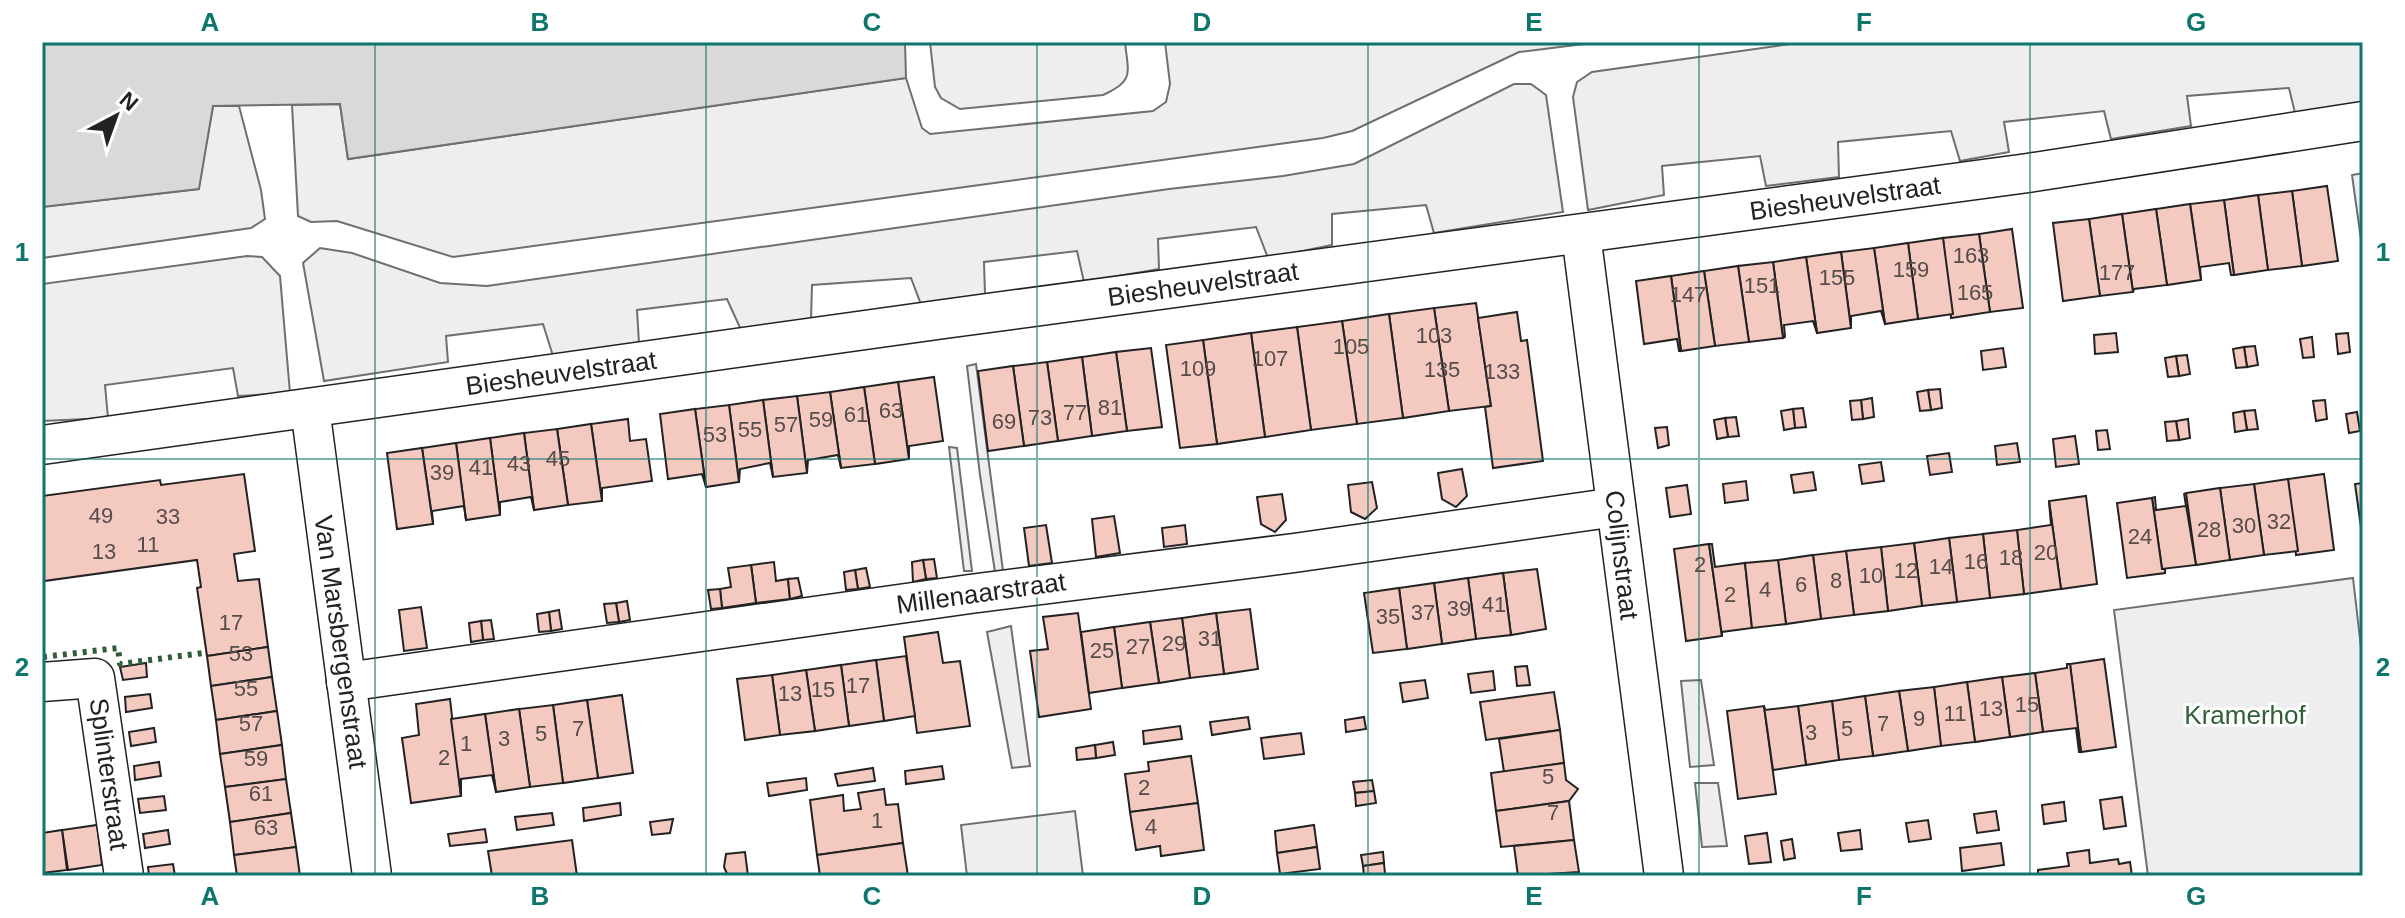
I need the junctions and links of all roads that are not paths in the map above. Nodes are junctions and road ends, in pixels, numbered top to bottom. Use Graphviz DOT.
graph roads {
  1 [pos="2363,121"];
  2 [pos="1581,234"];
  3 [pos="310,408"];
  4 [pos="42,445"];
  5 [pos="1616,507"];
  6 [pos="42,682"];
  7 [pos="346,682"];
  8 [pos="124,876"];
  9 [pos="372,876"];
  10 [pos="1664,876"];
  1 -- 2 [label="street, Biesheuvelstraat"];
  2 -- 3 [label="street, Biesheuvelstraat"];
  2 -- 5 [label="street, Colijnstraat"];
  3 -- 4 [label="street, Biesheuvelstraat"];
  3 -- 7 [label="street, Van Marsbergenstraat"];
  5 -- 7 [label="street, Millenaarstraat"];
  5 -- 10 [label="street, Colijnstraat"];
  6 -- 8 [label="street, Splinterstraat"];
  7 -- 9 [label="street, Van Marsbergenstraat"];
}
